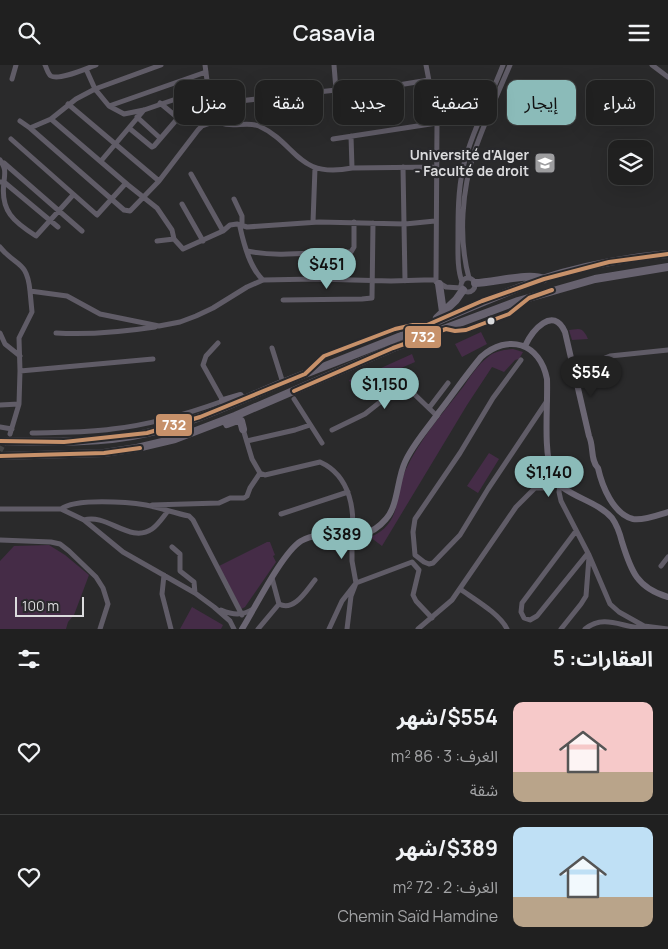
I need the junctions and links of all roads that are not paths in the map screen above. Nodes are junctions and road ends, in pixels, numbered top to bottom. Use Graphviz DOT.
graph roads {
  1 [pos="16,65"];
  2 [pos="45,65"];
  3 [pos="96,65"];
  4 [pos="161,65"];
  5 [pos="205,65"];
  6 [pos="334,65"];
  7 [pos="426,65"];
  8 [pos="503,65"];
  9 [pos="510,65"];
  10 [pos="652,65"];
  11 [pos="86,69"];
  12 [pos="206,72"];
  13 [pos="668,77"];
  14 [pos="12,79"];
  15 [pos="207,80"];
  16 [pos="335,80"];
  17 [pos="429,80"];
  18 [pos="95,89"];
  19 [pos="333,90"];
  20 [pos="174,99"];
  21 [pos="245,100"];
  22 [pos="160,103"];
  23 [pos="68,104"];
  24 [pos="109,106"];
  25 [pos="144,110"];
  26 [pos="174,115"];
  27 [pos="137,117"];
  28 [pos="51,119"];
  29 [pos="20,121"];
  30 [pos="174,122"];
  31 [pos="245,124"];
  32 [pos="204,125"];
  33 [pos="424,125"];
  34 [pos="437,125"];
  35 [pos="30,128"];
  36 [pos="129,128"];
  37 [pos="351,136"];
  38 [pos="160,138"];
  39 [pos="11,139"];
  40 [pos="333,139"];
  41 [pos="115,143"];
  42 [pos="0,160"];
  43 [pos="101,161"];
  44 [pos="403,167"];
  45 [pos="437,167"];
  46 [pos="315,168"];
  47 [pos="352,168"];
  48 [pos="191,174"];
  49 [pos="159,181"];
  50 [pos="2,182"];
  51 [pos="126,183"];
  52 [pos="73,195"];
  53 [pos="144,198"];
  54 [pos="112,199"];
  55 [pos="234,199"];
  56 [pos="182,204"];
  57 [pos="58,211"];
  58 [pos="50,221"];
  59 [pos="435,221"];
  60 [pos="313,222"];
  61 [pos="354,223"];
  62 [pos="373,223"];
  63 [pos="405,224"];
  64 [pos="242,226"];
  65 [pos="58,227"];
  66 [pos="82,231"];
  67 [pos="223,231"];
  68 [pos="174,239"];
  69 [pos="158,241"];
  70 [pos="203,241"];
  71 [pos="0,247"];
  72 [pos="247,251"];
  73 [pos="668,254"];
  74 [pos="668,267"];
  75 [pos="544,279"];
  76 [pos="372,280"];
  77 [pos="263,281"];
  78 [pos="405,281"];
  79 [pos="472,281"];
  80 [pos="438,283"];
  81 [pos="462,286"];
  82 [pos="30,291"];
  83 [pos="283,300"];
  84 [pos="442,312"];
  85 [pos="434,323"];
  86 [pos="159,326"];
  87 [pos="0,333"];
  88 [pos="56,333"];
  89 [pos="218,343"];
  90 [pos="2,344"];
  91 [pos="525,346"];
  92 [pos="272,348"];
  93 [pos="668,350"];
  94 [pos="20,355"];
  95 [pos="153,359"];
  96 [pos="520,361"];
  97 [pos="20,371"];
  98 [pos="575,377"];
  99 [pos="282,383"];
  100 [pos="448,383"];
  101 [pos="293,395"];
  102 [pos="548,400"];
  103 [pos="223,401"];
  104 [pos="0,405"];
  105 [pos="19,405"];
  106 [pos="429,409"];
  107 [pos="437,415"];
  108 [pos="310,425"];
  109 [pos="0,427"];
  110 [pos="244,429"];
  111 [pos="332,430"];
  112 [pos="101,431"];
  113 [pos="32,433"];
  114 [pos="186,435"];
  115 [pos="96,439"];
  116 [pos="0,441"];
  117 [pos="247,441"];
  118 [pos="322,443"];
  119 [pos="0,455"];
  120 [pos="260,473"];
  121 [pos="552,475"];
  122 [pos="559,485"];
  123 [pos="536,488"];
  124 [pos="348,492"];
  125 [pos="146,505"];
  126 [pos="0,509"];
  127 [pos="62,509"];
  128 [pos="168,511"];
  129 [pos="668,513"];
  130 [pos="281,514"];
  131 [pos="84,520"];
  132 [pos="576,531"];
  133 [pos="352,537"];
  134 [pos="1,542"];
  135 [pos="172,547"];
  136 [pos="589,555"];
  137 [pos="668,557"];
  138 [pos="661,565"];
  139 [pos="164,575"];
  140 [pos="272,578"];
  141 [pos="315,580"];
  142 [pos="356,583"];
  143 [pos="460,589"];
  144 [pos="195,593"];
  145 [pos="668,597"];
  146 [pos="279,604"];
  147 [pos="214,607"];
  148 [pos="255,607"];
  149 [pos="234,615"];
  150 [pos="242,615"];
  151 [pos="432,618"];
  152 [pos="230,621"];
  153 [pos="243,627"];
  154 [pos="652,628"];
  155 [pos="100,629"];
  156 [pos="170,629"];
  157 [pos="234,629"];
  158 [pos="258,629"];
  159 [pos="329,629"];
  160 [pos="347,629"];
  161 [pos="418,629"];
  162 [pos="507,629"];
  163 [pos="561,629"];
  164 [pos="585,629"];
  165 [pos="668,629"];
  1 -- 14 [label="street"];
  2 -- 11 [label="street"];
  3 -- 11 [label="street"];
  4 -- 18 [label="street"];
  5 -- 12 [label="street"];
  6 -- 16 [label="street"];
  7 -- 17 [label="street"];
  8 -- 81 [label="street"];
  9 -- 79 [label="street"];
  10 -- 13 [label="street"];
  11 -- 18 [label="street"];
  12 -- 15 [label="street"];
  12 -- 24 [label="street"];
  18 -- 23 [label="street"];
  18 -- 24 [label="street"];
  19 -- 21 [label="street"];
  20 -- 22 [label="street"];
  22 -- 25 [label="street"];
  22 -- 26 [label="street"];
  23 -- 28 [label="street"];
  23 -- 41 [label="street"];
  24 -- 25 [label="street"];
  25 -- 27 [label="street"];
  27 -- 36 [label="street"];
  27 -- 38 [label="street"];
  28 -- 35 [label="street"];
  28 -- 43 [label="street"];
  29 -- 35 [label="street"];
  30 -- 38 [label="street"];
  31 -- 46 [label="street"];
  32 -- 49 [label="street"];
  33 -- 37 [label="street"];
  34 -- 45 [label="street"];
  35 -- 54 [label="street"];
  36 -- 38 [label="street"];
  36 -- 41 [label="street"];
  37 -- 40 [label="street"];
  37 -- 47 [label="street"];
  39 -- 52 [label="street"];
  41 -- 43 [label="street"];
  41 -- 49 [label="street"];
  42 -- 50 [label="street"];
  42 -- 57 [label="street"];
  43 -- 51 [label="street"];
  44 -- 45 [label="street"];
  44 -- 47 [label="street"];
  44 -- 63 [label="street"];
  45 -- 59 [label="street"];
  46 -- 47 [label="street"];
  46 -- 60 [label="street"];
  48 -- 67 [label="street"];
  49 -- 53 [label="street"];
  50 -- 58 [label="street"];
  50 -- 58 [label="street"];
  51 -- 53 [label="street"];
  51 -- 54 [label="street"];
  52 -- 54 [label="street"];
  52 -- 57 [label="street"];
  53 -- 54 [label="street"];
  53 -- 68 [label="street"];
  55 -- 64 [label="street"];
  56 -- 70 [label="street"];
  57 -- 58 [label="street"];
  57 -- 66 [label="street"];
  58 -- 65 [label="street"];
  59 -- 63 [label="street"];
  59 -- 80 [label="street"];
  60 -- 61 [label="street"];
  60 -- 64 [label="street"];
  61 -- 62 [label="street"];
  61 -- 72 [label="street"];
  62 -- 63 [label="street"];
  62 -- 76 [label="street"];
  63 -- 78 [label="street"];
  64 -- 67 [label="street"];
  64 -- 72 [label="street"];
  67 -- 70 [label="street"];
  68 -- 69 [label="street"];
  68 -- 70 [label="street"];
  71 -- 82 [label="street"];
  72 -- 77 [label="street"];
  73 -- 75 [label="highway"];
  74 -- 101 [label="highway"];
  75 -- 79 [label="highway"];
  75 -- 85 [label="highway"];
  76 -- 77 [label="street"];
  76 -- 78 [label="street"];
  76 -- 83 [label="street"];
  77 -- 86 [label="street"];
  78 -- 80 [label="street"];
  79 -- 81 [label="street"];
  79 -- 81 [label="street"];
  80 -- 81 [label="street"];
  80 -- 84 [label="highway"];
  81 -- 84 [label="highway"];
  82 -- 86 [label="street"];
  82 -- 94 [label="street"];
  84 -- 85 [label="highway"];
  85 -- 99 [label="highway"];
  86 -- 88 [label="street"];
  87 -- 90 [label="street"];
  89 -- 103 [label="street"];
  90 -- 94 [label="street"];
  91 -- 98 [label="main road"];
  91 -- 102 [label="main road"];
  91 -- 107 [label="main road"];
  92 -- 99 [label="street"];
  93 -- 98 [label="street"];
  94 -- 97 [label="street"];
  95 -- 97 [label="street"];
  96 -- 102 [label="street"];
  97 -- 105 [label="street"];
  98 -- 129 [label="main road"];
  99 -- 103 [label="highway"];
  99 -- 115 [label="highway"];
  100 -- 106 [label="street"];
  101 -- 108 [label="street"];
  101 -- 114 [label="highway"];
  102 -- 121 [label="main road"];
  103 -- 112 [label="street"];
  104 -- 105 [label="street"];
  105 -- 109 [label="street"];
  106 -- 107 [label="street"];
  106 -- 111 [label="street"];
  107 -- 133 [label="main road"];
  108 -- 117 [label="street"];
  108 -- 118 [label="street"];
  110 -- 114 [label="highway"];
  110 -- 117 [label="street"];
  112 -- 113 [label="street"];
  112 -- 115 [label="highway"];
  114 -- 119 [label="highway"];
  115 -- 116 [label="highway"];
  117 -- 120 [label="street"];
  120 -- 124 [label="street"];
  120 -- 125 [label="street"];
  121 -- 122 [label="main road"];
  121 -- 123 [label="street"];
  122 -- 123 [label="street"];
  122 -- 132 [label="street"];
  122 -- 145 [label="main road"];
  123 -- 143 [label="street"];
  124 -- 130 [label="street"];
  124 -- 133 [label="street"];
  125 -- 127 [label="street"];
  125 -- 128 [label="street"];
  126 -- 127 [label="street"];
  127 -- 131 [label="street"];
  128 -- 131 [label="street"];
  128 -- 150 [label="street"];
  131 -- 139 [label="street"];
  132 -- 136 [label="street"];
  132 -- 136 [label="street"];
  133 -- 140 [label="main road"];
  133 -- 142 [label="street"];
  134 -- 155 [label="street"];
  135 -- 144 [label="street"];
  136 -- 154 [label="street"];
  136 -- 163 [label="street"];
  137 -- 138 [label="street"];
  139 -- 144 [label="street"];
  139 -- 156 [label="street"];
  140 -- 146 [label="street"];
  140 -- 148 [label="main road"];
  141 -- 146 [label="street"];
  142 -- 151 [label="street"];
  142 -- 159 [label="street"];
  142 -- 160 [label="street"];
  143 -- 151 [label="street"];
  143 -- 162 [label="street"];
  144 -- 147 [label="street"];
  146 -- 158 [label="street"];
  147 -- 149 [label="street"];
  147 -- 152 [label="street"];
  148 -- 150 [label="street"];
  148 -- 153 [label="main road"];
  149 -- 150 [label="street"];
  149 -- 153 [label="street"];
  151 -- 161 [label="street"];
  152 -- 153 [label="street"];
  152 -- 157 [label="street"];
  154 -- 164 [label="street"];
  154 -- 165 [label="street"];
}
